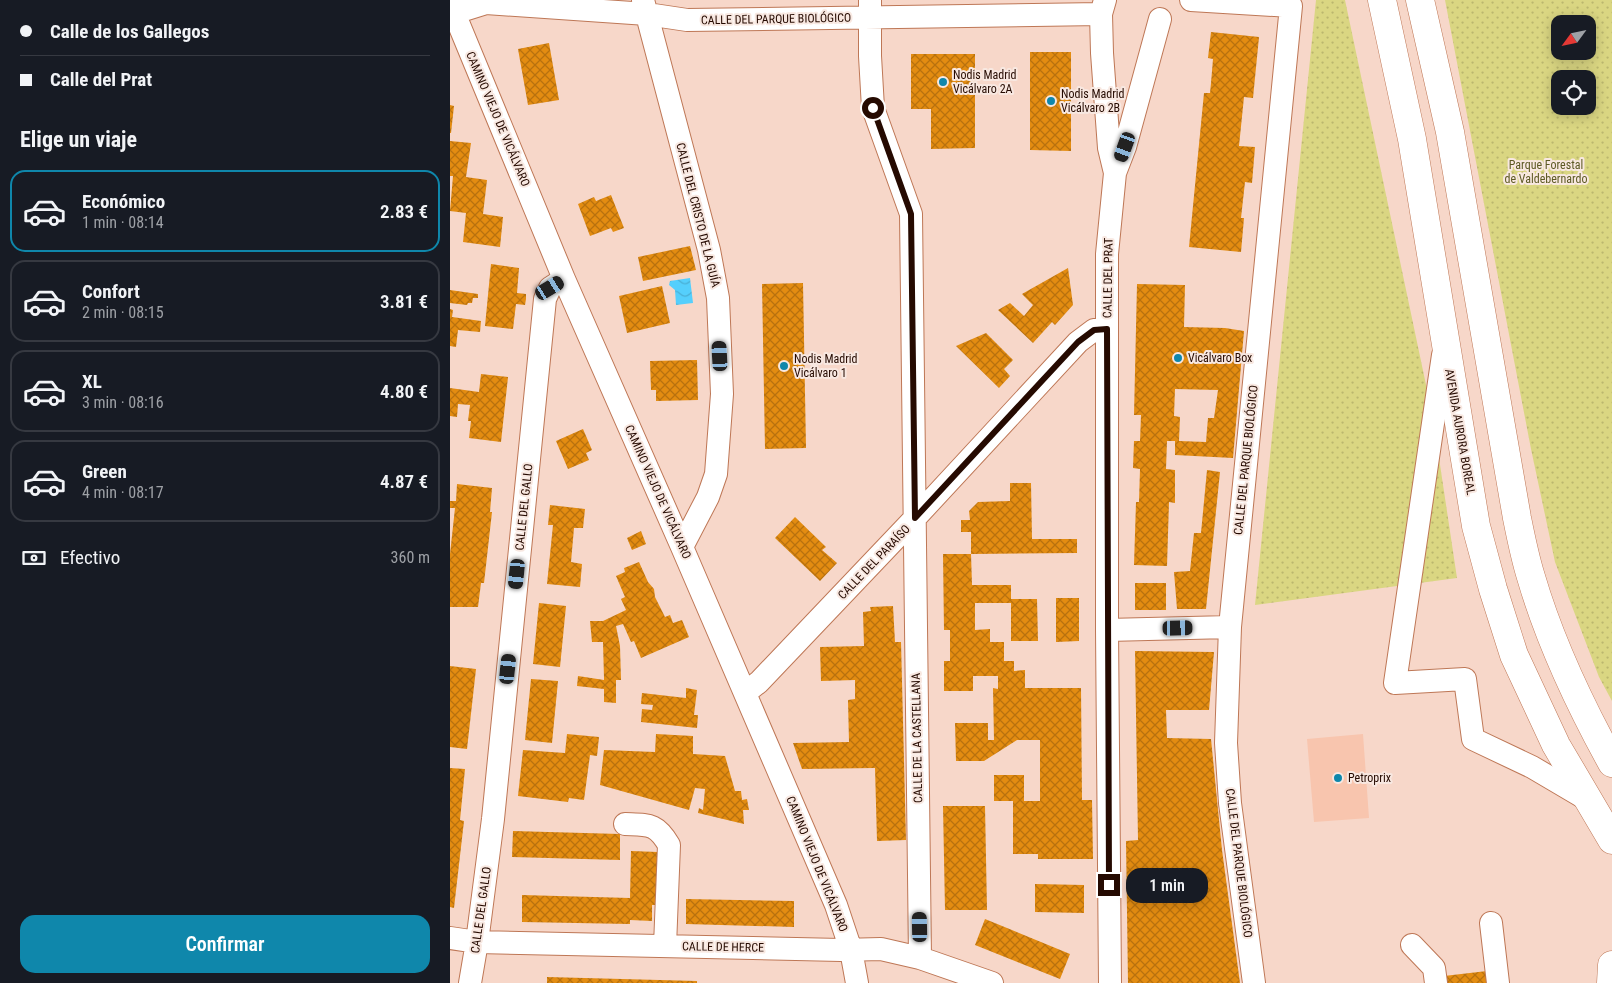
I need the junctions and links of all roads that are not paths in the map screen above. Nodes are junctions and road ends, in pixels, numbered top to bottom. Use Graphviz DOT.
graph roads {
  1 [pos="1191,0"];
  2 [pos="1382,0"];
  3 [pos="1420,0"];
  4 [pos="645,7"];
  5 [pos="1103,7"];
  6 [pos="452,8"];
  7 [pos="870,9"];
  8 [pos="1160,19"];
  9 [pos="1115,173"];
  10 [pos="564,279"];
  11 [pos="1107,329"];
  12 [pos="1445,344"];
  13 [pos="915,518"];
  14 [pos="682,547"];
  15 [pos="1230,626"];
  16 [pos="1107,630"];
  17 [pos="745,692"];
  18 [pos="1612,763"];
  19 [pos="1588,800"];
  20 [pos="625,824"];
  21 [pos="1612,840"];
  22 [pos="1491,923"];
  23 [pos="450,938"];
  24 [pos="478,942"];
  25 [pos="1412,945"];
  26 [pos="665,946"];
  27 [pos="851,950"];
  28 [pos="920,958"];
  29 [pos="1612,965"];
  30 [pos="470,983"];
  31 [pos="857,983"];
  32 [pos="992,983"];
  33 [pos="1110,983"];
  34 [pos="1254,983"];
  35 [pos="1436,983"];
  36 [pos="1498,983"];
  37 [pos="1611,983"];
  1 -- 15 [label="street, CALLE DEL PARQUE BIOLÓGICO"];
  2 -- 12 [label="main road, AVENIDA AURORA BOREAL"];
  3 -- 18 [label="main road"];
  4 -- 6 [label="street, CALLE DEL PARQUE BIOLÓGICO"];
  4 -- 7 [label="street, CALLE DEL PARQUE BIOLÓGICO"];
  4 -- 14 [label="street, CALLE DEL CRISTO DE LA GUÍA"];
  5 -- 7 [label="street, CALLE DEL PARQUE BIOLÓGICO"];
  5 -- 9 [label="street, CALLE DEL PRAT"];
  6 -- 10 [label="street, CAMINO VIEJO DE VICÁLVARO"];
  7 -- 13 [label="street, CALLE DE LA CASTELLANA"];
  8 -- 9 [label="street, CALLE DEL PRAT"];
  9 -- 11 [label="street, CALLE DEL PRAT"];
  10 -- 14 [label="street, CAMINO VIEJO DE VICÁLVARO"];
  10 -- 24 [label="street, CALLE DEL GALLO"];
  11 -- 13 [label="street, CALLE DEL PARAÍSO"];
  11 -- 16 [label="street, CALLE DEL PRAT"];
  12 -- 19 [label="main road, AVENIDA AURORA BOREAL"];
  12 -- 19 [label="street"];
  13 -- 17 [label="street, CALLE DEL PARAÍSO"];
  13 -- 28 [label="street, CALLE DE LA CASTELLANA"];
  14 -- 17 [label="street, CAMINO VIEJO DE VICÁLVARO"];
  15 -- 16 [label="street"];
  15 -- 34 [label="street, CALLE DEL PARQUE BIOLÓGICO"];
  16 -- 33 [label="street, CALLE DEL PRAT"];
  17 -- 27 [label="street, CAMINO VIEJO DE VICÁLVARO"];
  19 -- 21 [label="main road, AVENIDA AURORA BOREAL"];
  20 -- 26 [label="street"];
  22 -- 36 [label="street"];
  23 -- 24 [label="street, CALLE DE HERCE"];
  24 -- 26 [label="street, CALLE DE HERCE"];
  24 -- 30 [label="street, CALLE DEL GALLO"];
  25 -- 35 [label="street"];
  26 -- 27 [label="street, CALLE DE HERCE"];
  27 -- 28 [label="street, CALLE DE HERCE"];
  27 -- 31 [label="street, CAMINO VIEJO DE VICÁLVARO"];
  28 -- 32 [label="street, CALLE DE HERCE"];
  29 -- 37 [label="main road"];
}
